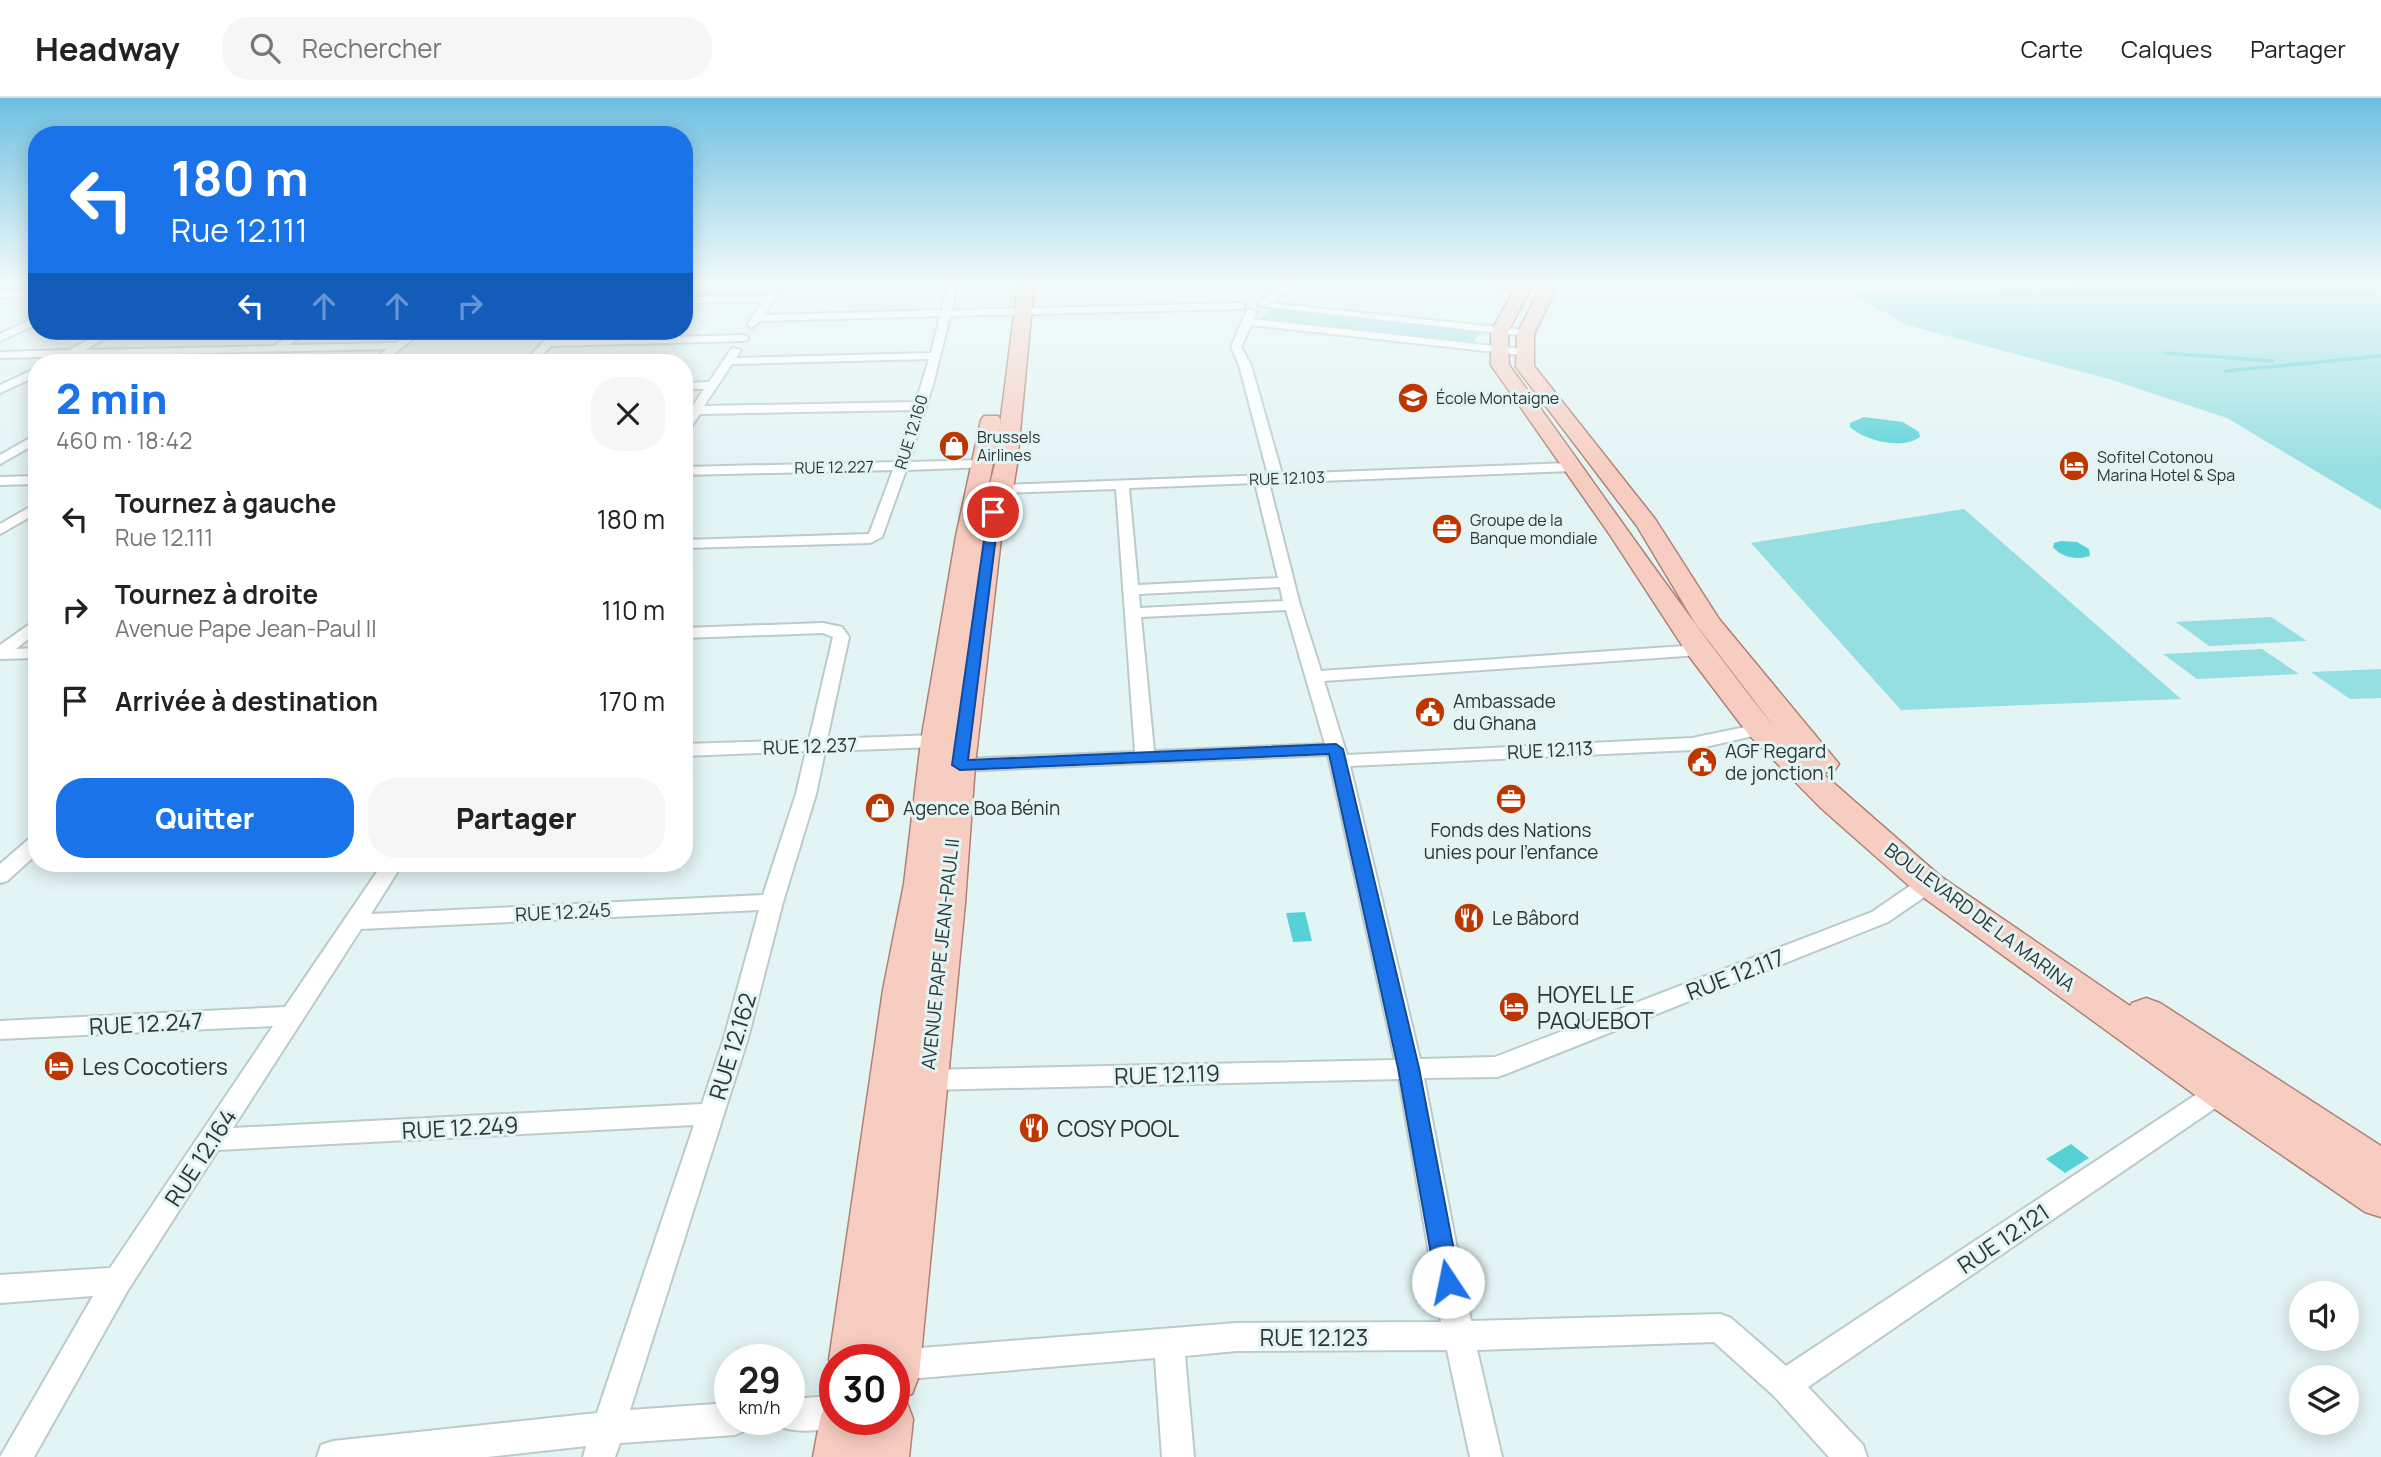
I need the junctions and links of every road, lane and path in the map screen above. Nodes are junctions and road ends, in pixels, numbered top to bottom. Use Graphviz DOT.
graph roads {
  1 [pos="81,347"];
  2 [pos="341,347"];
  3 [pos="738,347"];
  4 [pos="938,347"];
  5 [pos="1011,347"];
  6 [pos="1236,347"];
  7 [pos="1499,347"];
  8 [pos="1523,347"];
  9 [pos="277,349"];
  10 [pos="183,351"];
  11 [pos="71,353"];
  12 [pos="28,354"];
  13 [pos="36,354"];
  14 [pos="178,354"];
  15 [pos="269,354"];
  16 [pos="0,355"];
  17 [pos="936,356"];
  18 [pos="729,361"];
  19 [pos="28,376"];
  20 [pos="712,385"];
  21 [pos="693,386"];
  22 [pos="0,390"];
  23 [pos="919,406"];
  24 [pos="696,410"];
  25 [pos="693,414"];
  26 [pos="28,443"];
  27 [pos="0,460"];
  28 [pos="902,465"];
  29 [pos="1571,467"];
  30 [pos="693,471"];
  31 [pos="993,476"];
  32 [pos="1269,478"];
  33 [pos="28,480"];
  34 [pos="0,481"];
  35 [pos="1122,484"];
  36 [pos="28,512"];
  37 [pos="0,530"];
  38 [pos="693,544"];
  39 [pos="1286,582"];
  40 [pos="1131,590"];
  41 [pos="1292,606"];
  42 [pos="1133,613"];
  43 [pos="28,631"];
  44 [pos="693,633"];
  45 [pos="1699,650"];
  46 [pos="28,653"];
  47 [pos="0,654"];
  48 [pos="1314,677"];
  49 [pos="1760,729"];
  50 [pos="936,741"];
  51 [pos="819,746"];
  52 [pos="693,750"];
  53 [pos="1337,755"];
  54 [pos="1145,758"];
  55 [pos="960,765"];
  56 [pos="28,851"];
  57 [pos="387,872"];
  58 [pos="0,876"];
  59 [pos="1928,884"];
  60 [pos="772,902"];
  61 [pos="354,922"];
  62 [pos="292,1016"];
  63 [pos="0,1030"];
  64 [pos="1497,1067"];
  65 [pos="1409,1068"];
  66 [pos="926,1080"];
  67 [pos="2221,1091"];
  68 [pos="710,1114"];
  69 [pos="210,1140"];
  70 [pos="2381,1169"];
  71 [pos="2381,1198"];
  72 [pos="118,1281"];
  73 [pos="0,1289"];
  74 [pos="1458,1336"];
  75 [pos="856,1344"];
  76 [pos="898,1344"];
  77 [pos="1169,1344"];
  78 [pos="910,1370"];
  79 [pos="1785,1385"];
  80 [pos="714,1423"];
  81 [pos="843,1435"];
  82 [pos="885,1435"];
  83 [pos="603,1443"];
  84 [pos="16,1457"];
  85 [pos="333,1457"];
  86 [pos="840,1457"];
  87 [pos="882,1457"];
  88 [pos="1178,1457"];
  89 [pos="1486,1457"];
  90 [pos="1851,1457"];
  1 -- 11 [label="street"];
  2 -- 9 [label="street"];
  3 -- 18 [label="street"];
  4 -- 17 [label="street, RUE 12.160"];
  5 -- 31 [label="main road, AVENUE PAPE JEAN-PAUL II"];
  6 -- 32 [label="street"];
  7 -- 29 [label="main road, BOULEVARD DE LA MARINA"];
  8 -- 70 [label="main road, BOULEVARD DE LA MARINA"];
  9 -- 10 [label="street"];
  9 -- 15 [label="street"];
  10 -- 11 [label="street"];
  10 -- 14 [label="street"];
  11 -- 13 [label="street"];
  12 -- 16 [label="street"];
  17 -- 18 [label="street"];
  17 -- 23 [label="street, RUE 12.160"];
  18 -- 20 [label="street"];
  19 -- 22 [label="street"];
  20 -- 21 [label="street"];
  20 -- 24 [label="street"];
  23 -- 24 [label="street"];
  23 -- 28 [label="street, RUE 12.160"];
  24 -- 25 [label="street"];
  26 -- 27 [label="street"];
  28 -- 30 [label="street, RUE 12.227"];
  28 -- 31 [label="street, RUE 12.227"];
  28 -- 38 [label="street, RUE 12.160"];
  29 -- 32 [label="street, RUE 12.103"];
  29 -- 45 [label="main road, BOULEVARD DE LA MARINA"];
  31 -- 35 [label="street, RUE 12.103"];
  31 -- 50 [label="main road, AVENUE PAPE JEAN-PAUL II"];
  31 -- 55 [label="main road, AVENUE PAPE JEAN-PAUL II"];
  32 -- 35 [label="street, RUE 12.103"];
  32 -- 39 [label="street"];
  33 -- 34 [label="street"];
  35 -- 40 [label="street"];
  36 -- 37 [label="street"];
  39 -- 40 [label="street"];
  39 -- 41 [label="street"];
  40 -- 42 [label="street"];
  41 -- 42 [label="street"];
  41 -- 48 [label="street"];
  42 -- 54 [label="street"];
  43 -- 47 [label="street"];
  44 -- 51 [label="street, RUE 12.162"];
  45 -- 48 [label="street"];
  45 -- 49 [label="main road, BOULEVARD DE LA MARINA"];
  46 -- 47 [label="street"];
  48 -- 53 [label="street"];
  49 -- 53 [label="street, RUE 12.113"];
  49 -- 59 [label="main road, BOULEVARD DE LA MARINA"];
  50 -- 51 [label="street, RUE 12.237"];
  50 -- 75 [label="main road, AVENUE PAPE JEAN-PAUL II"];
  51 -- 52 [label="street, RUE 12.237"];
  51 -- 60 [label="street, RUE 12.162"];
  53 -- 54 [label="street"];
  53 -- 65 [label="street"];
  54 -- 55 [label="street"];
  55 -- 66 [label="main road, AVENUE PAPE JEAN-PAUL II"];
  56 -- 58 [label="street"];
  57 -- 61 [label="street, RUE 12.164"];
  59 -- 64 [label="street, RUE 12.117"];
  59 -- 67 [label="main road, BOULEVARD DE LA MARINA"];
  60 -- 61 [label="street, RUE 12.245"];
  60 -- 68 [label="street, RUE 12.162"];
  61 -- 62 [label="street, RUE 12.164"];
  62 -- 63 [label="street, RUE 12.247"];
  62 -- 69 [label="street, RUE 12.164"];
  64 -- 65 [label="street, RUE 12.119"];
  65 -- 66 [label="street, RUE 12.119"];
  65 -- 74 [label="street"];
  66 -- 76 [label="main road, AVENUE PAPE JEAN-PAUL II"];
  67 -- 71 [label="main road, BOULEVARD DE LA MARINA"];
  67 -- 79 [label="street, RUE 12.121"];
  68 -- 69 [label="street, RUE 12.249"];
  68 -- 83 [label="street, RUE 12.162"];
  69 -- 72 [label="street, RUE 12.164"];
  72 -- 73 [label="street"];
  72 -- 84 [label="street, RUE 12.164"];
  74 -- 77 [label="street, RUE 12.123"];
  74 -- 79 [label="street"];
  74 -- 89 [label="street"];
  77 -- 78 [label="street"];
  77 -- 88 [label="street"];
  79 -- 90 [label="street"];
  80 -- 83 [label="street"];
  81 -- 86 [label="main road"];
  82 -- 87 [label="main road"];
  83 -- 85 [label="street"];
}
